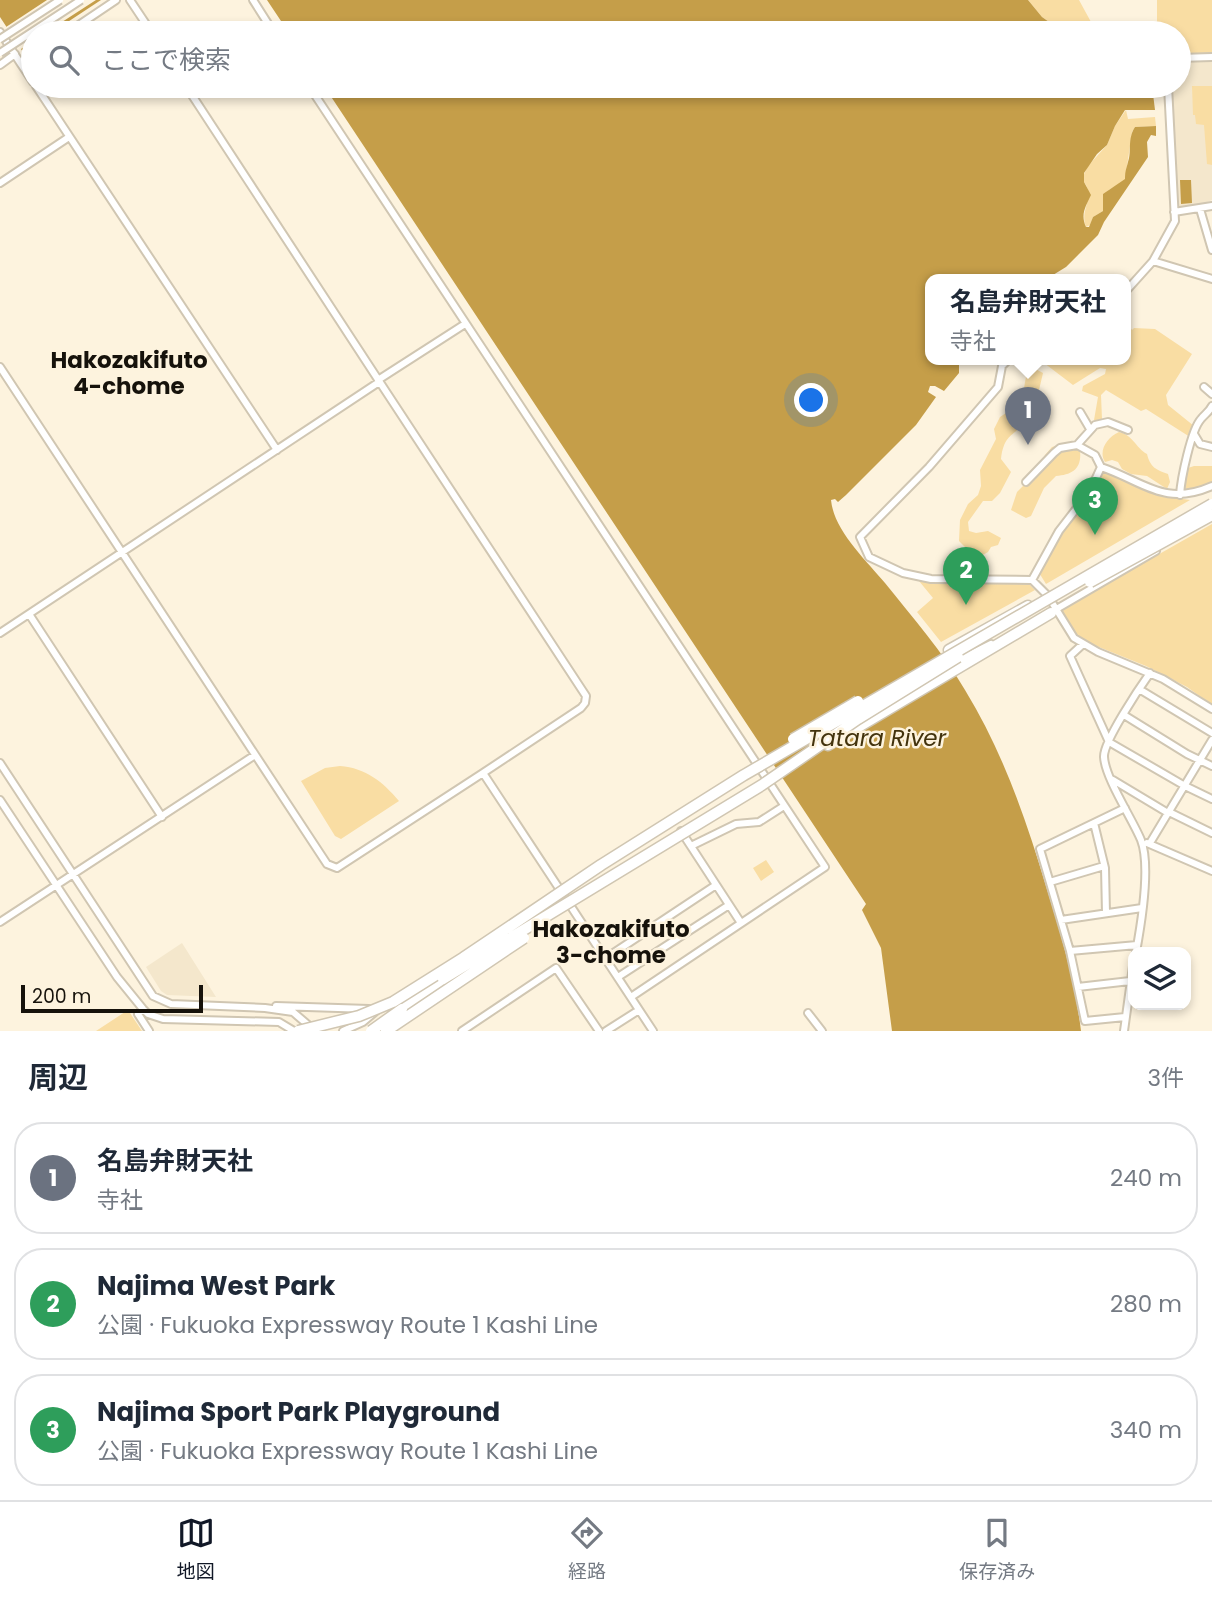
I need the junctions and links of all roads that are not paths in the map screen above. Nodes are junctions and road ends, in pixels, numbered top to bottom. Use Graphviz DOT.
graph roads {
  1 [pos="60,0"];
  2 [pos="81,0"];
  3 [pos="116,0"];
  4 [pos="131,0"];
  5 [pos="253,0"];
  6 [pos="28,21"];
  7 [pos="49,21"];
  8 [pos="85,21"];
  9 [pos="144,21"];
  10 [pos="266,21"];
  11 [pos="21,25"];
  12 [pos="0,33"];
  13 [pos="0,39"];
  14 [pos="21,39"];
  15 [pos="0,53"];
  16 [pos="15,54"];
  17 [pos="1212,57"];
  18 [pos="1191,58"];
  19 [pos="21,64"];
  20 [pos="0,65"];
  21 [pos="43,98"];
  22 [pos="194,98"];
  23 [pos="317,98"];
  24 [pos="1169,98"];
  25 [pos="69,137"];
  26 [pos="0,183"];
  27 [pos="1212,206"];
  28 [pos="1200,209"];
  29 [pos="1174,212"];
  30 [pos="1212,250"];
  31 [pos="1153,261"];
  32 [pos="1212,279"];
  33 [pos="1131,285"];
  34 [pos="465,324"];
  35 [pos="1003,365"];
  36 [pos="0,367"];
  37 [pos="380,382"];
  38 [pos="1204,387"];
  39 [pos="1212,394"];
  40 [pos="1212,406"];
  41 [pos="1080,412"];
  42 [pos="1090,429"];
  43 [pos="1128,430"];
  44 [pos="1194,434"];
  45 [pos="1077,445"];
  46 [pos="1212,447"];
  47 [pos="277,450"];
  48 [pos="1101,467"];
  49 [pos="1026,482"];
  50 [pos="1212,486"];
  51 [pos="1194,494"];
  52 [pos="1180,495"];
  53 [pos="1210,503"];
  54 [pos="1212,516"];
  55 [pos="123,552"];
  56 [pos="1032,580"];
  57 [pos="1048,596"];
  58 [pos="1035,603"];
  59 [pos="1053,612"];
  60 [pos="29,614"];
  61 [pos="0,633"];
  62 [pos="1083,644"];
  63 [pos="954,658"];
  64 [pos="1150,673"];
  65 [pos="1139,689"];
  66 [pos="1212,709"];
  67 [pos="1124,715"];
  68 [pos="1212,733"];
  69 [pos="1212,740"];
  70 [pos="1109,742"];
  71 [pos="255,755"];
  72 [pos="1200,760"];
  73 [pos="0,763"];
  74 [pos="1212,766"];
  75 [pos="483,773"];
  76 [pos="749,774"];
  77 [pos="773,778"];
  78 [pos="1112,779"];
  79 [pos="1185,786"];
  80 [pos="1212,799"];
  81 [pos="0,800"];
  82 [pos="784,806"];
  83 [pos="1125,808"];
  84 [pos="1169,813"];
  85 [pos="162,817"];
  86 [pos="1094,822"];
  87 [pos="681,831"];
  88 [pos="1212,833"];
  89 [pos="1142,841"];
  90 [pos="1150,843"];
  91 [pos="691,846"];
  92 [pos="1104,866"];
  93 [pos="1212,871"];
  94 [pos="74,875"];
  95 [pos="608,880"];
  96 [pos="1050,882"];
  97 [pos="56,885"];
  98 [pos="716,885"];
  99 [pos="563,893"];
  100 [pos="569,902"];
  101 [pos="729,905"];
  102 [pos="1142,908"];
  103 [pos="533,911"];
  104 [pos="1106,913"];
  105 [pos="1061,920"];
  106 [pos="0,922"];
  107 [pos="741,923"];
  108 [pos="1137,947"];
  109 [pos="1128,948"];
  110 [pos="1070,951"];
  111 [pos="606,958"];
  112 [pos="618,977"];
  113 [pos="1128,981"];
  114 [pos="1078,987"];
  115 [pos="1128,995"];
  116 [pos="631,997"];
  117 [pos="142,1009"];
  118 [pos="276,1009"];
  119 [pos="639,1010"];
  120 [pos="375,1012"];
  121 [pos="808,1013"];
  122 [pos="1125,1017"];
  123 [pos="388,1020"];
  124 [pos="149,1031"];
  125 [pos="296,1031"];
  126 [pos="306,1031"];
  127 [pos="315,1031"];
  128 [pos="343,1031"];
  129 [pos="369,1031"];
  130 [pos="386,1031"];
  131 [pos="396,1031"];
  132 [pos="462,1031"];
  133 [pos="599,1031"];
  134 [pos="606,1031"];
  135 [pos="653,1031"];
  136 [pos="822,1031"];
  137 [pos="1124,1031"];
  1 -- 6 [label="street, bridge"];
  2 -- 7 [label="street, bridge"];
  3 -- 8 [label="street"];
  4 -- 9 [label="street"];
  5 -- 10 [label="street"];
  11 -- 13 [label="street, bridge"];
  12 -- 16 [label="street"];
  14 -- 15 [label="street, bridge"];
  16 -- 19 [label="street"];
  16 -- 20 [label="street"];
  17 -- 18 [label="street"];
  21 -- 25 [label="street"];
  22 -- 37 [label="street"];
  23 -- 34 [label="street"];
  24 -- 29 [label="street"];
  25 -- 26 [label="street"];
  25 -- 47 [label="street"];
  27 -- 28 [label="street"];
  28 -- 29 [label="street"];
  28 -- 30 [label="street"];
  29 -- 31 [label="street"];
  31 -- 32 [label="street"];
  31 -- 33 [label="street"];
  34 -- 37 [label="street"];
  34 -- 82 [label="street"];
  35 -- 56 [label="street"];
  36 -- 55 [label="street"];
  37 -- 47 [label="street"];
  37 -- 75 [label="street"];
  38 -- 39 [label="street"];
  40 -- 44 [label="street"];
  41 -- 42 [label="street"];
  42 -- 43 [label="street"];
  42 -- 45 [label="street"];
  44 -- 46 [label="street"];
  44 -- 52 [label="street"];
  45 -- 48 [label="street"];
  45 -- 49 [label="street"];
  47 -- 55 [label="street"];
  48 -- 52 [label="street"];
  48 -- 56 [label="street"];
  50 -- 51 [label="street"];
  51 -- 52 [label="street"];
  51 -- 53 [label="street"];
  53 -- 54 [label="street"];
  53 -- 57 [label="street"];
  53 -- 76 [label="highway, bridge"];
  54 -- 59 [label="street"];
  54 -- 77 [label="highway, bridge"];
  55 -- 60 [label="street"];
  55 -- 71 [label="street"];
  56 -- 57 [label="street"];
  57 -- 58 [label="street"];
  57 -- 59 [label="street"];
  58 -- 63 [label="highway"];
  59 -- 62 [label="street"];
  59 -- 63 [label="highway"];
  60 -- 61 [label="street"];
  60 -- 85 [label="street"];
  62 -- 64 [label="street"];
  62 -- 70 [label="street"];
  63 -- 76 [label="highway, bridge"];
  63 -- 77 [label="highway, bridge"];
  63 -- 87 [label="street, bridge"];
  64 -- 65 [label="street"];
  64 -- 66 [label="street"];
  65 -- 67 [label="street"];
  65 -- 68 [label="street"];
  67 -- 70 [label="street"];
  67 -- 72 [label="street"];
  69 -- 72 [label="street"];
  70 -- 78 [label="street"];
  70 -- 79 [label="street"];
  71 -- 75 [label="street"];
  71 -- 85 [label="street"];
  72 -- 74 [label="street"];
  72 -- 79 [label="street"];
  73 -- 94 [label="street"];
  75 -- 99 [label="street"];
  76 -- 99 [label="street"];
  76 -- 103 [label="highway, bridge"];
  77 -- 95 [label="highway, bridge"];
  78 -- 83 [label="street"];
  78 -- 84 [label="street"];
  79 -- 80 [label="street"];
  79 -- 84 [label="street"];
  81 -- 97 [label="street"];
  82 -- 91 [label="street"];
  82 -- 107 [label="street"];
  83 -- 86 [label="street"];
  83 -- 89 [label="street"];
  84 -- 88 [label="street"];
  84 -- 90 [label="street"];
  85 -- 94 [label="street"];
  86 -- 92 [label="street"];
  86 -- 96 [label="street"];
  87 -- 91 [label="street"];
  87 -- 100 [label="street"];
  89 -- 90 [label="street"];
  89 -- 102 [label="street"];
  90 -- 93 [label="street"];
  91 -- 98 [label="street"];
  92 -- 96 [label="street"];
  92 -- 104 [label="street"];
  94 -- 97 [label="street"];
  94 -- 118 [label="street"];
  95 -- 126 [label="highway, bridge"];
  95 -- 130 [label="highway, bridge"];
  96 -- 105 [label="street"];
  97 -- 106 [label="street"];
  97 -- 117 [label="street"];
  98 -- 101 [label="street"];
  98 -- 111 [label="street"];
  99 -- 100 [label="street"];
  99 -- 120 [label="street"];
  100 -- 111 [label="street"];
  100 -- 123 [label="street"];
  101 -- 107 [label="street"];
  101 -- 112 [label="street"];
  102 -- 104 [label="street"];
  102 -- 108 [label="street"];
  103 -- 125 [label="highway, bridge"];
  103 -- 129 [label="highway, bridge"];
  104 -- 105 [label="street"];
  105 -- 110 [label="street"];
  107 -- 116 [label="street"];
  109 -- 110 [label="street"];
  110 -- 114 [label="street"];
  111 -- 112 [label="street"];
  112 -- 116 [label="street"];
  113 -- 114 [label="street"];
  114 -- 122 [label="street"];
  115 -- 122 [label="street"];
  116 -- 119 [label="street"];
  117 -- 124 [label="street"];
  117 -- 125 [label="street"];
  118 -- 120 [label="street"];
  118 -- 127 [label="street"];
  119 -- 134 [label="street"];
  119 -- 135 [label="street"];
  120 -- 128 [label="street"];
  121 -- 136 [label="street"];
  122 -- 137 [label="street"];
  123 -- 129 [label="street"];
  123 -- 131 [label="street"];
  132 -- 133 [label="street"];
}
